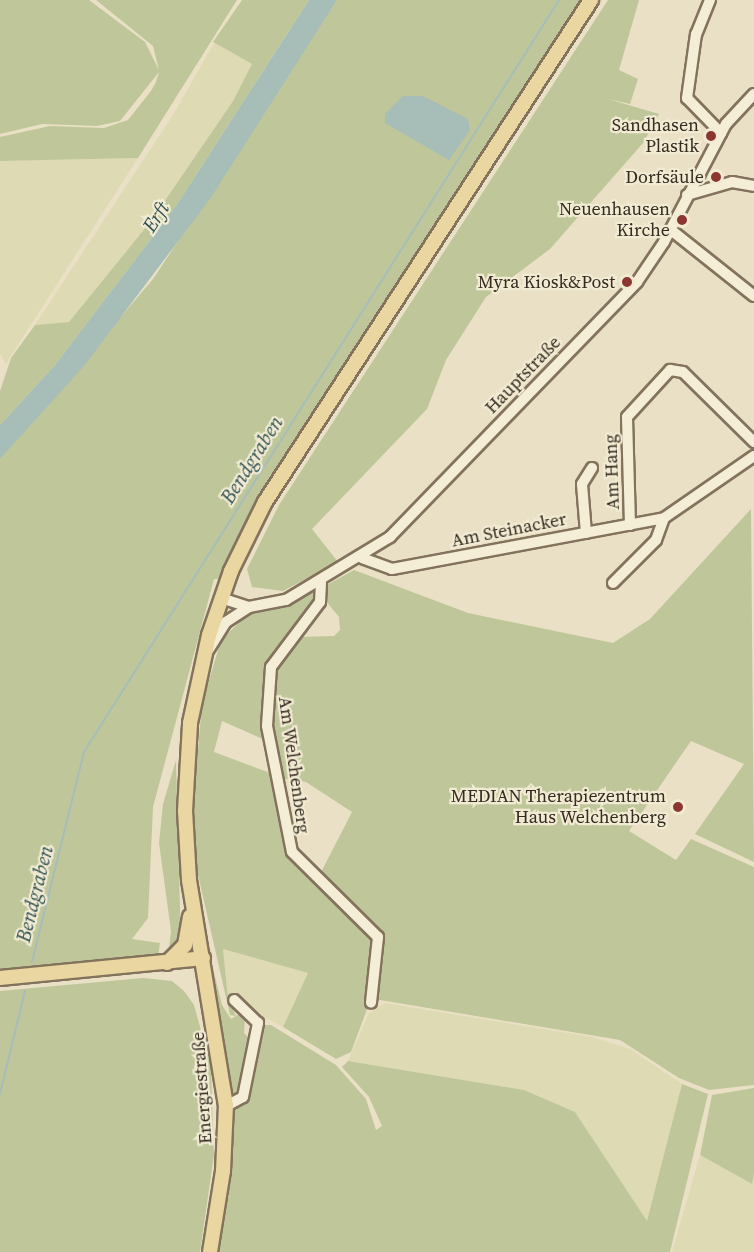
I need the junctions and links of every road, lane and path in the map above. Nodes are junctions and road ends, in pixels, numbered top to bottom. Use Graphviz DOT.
graph roads {
  1 [pos="591,0"];
  2 [pos="710,0"];
  3 [pos="754,94"];
  4 [pos="721,133"];
  5 [pos="754,186"];
  6 [pos="687,195"];
  7 [pos="671,230"];
  8 [pos="754,296"];
  9 [pos="754,442"];
  10 [pos="754,456"];
  11 [pos="592,468"];
  12 [pos="664,518"];
  13 [pos="630,525"];
  14 [pos="586,533"];
  15 [pos="362,558"];
  16 [pos="321,583"];
  17 [pos="613,583"];
  18 [pos="221,598"];
  19 [pos="249,607"];
  20 [pos="200,667"];
  21 [pos="189,880"];
  22 [pos="203,958"];
  23 [pos="165,964"];
  24 [pos="0,978"];
  25 [pos="234,1000"];
  26 [pos="371,1003"];
  27 [pos="226,1106"];
  28 [pos="210,1252"];
  1 -- 18 [label="main road"];
  2 -- 4 [label="street"];
  3 -- 4 [label="street, Hauptstraße"];
  4 -- 6 [label="street, Hauptstraße"];
  5 -- 6 [label="street"];
  6 -- 7 [label="street, Hauptstraße"];
  7 -- 8 [label="street"];
  7 -- 15 [label="street, Hauptstraße"];
  9 -- 13 [label="street, Am Hang"];
  10 -- 12 [label="street, Am Steinacker"];
  11 -- 14 [label="street"];
  12 -- 13 [label="street, Am Steinacker"];
  12 -- 17 [label="street"];
  13 -- 14 [label="street, Am Steinacker"];
  14 -- 15 [label="street, Am Steinacker"];
  15 -- 16 [label="street, Hauptstraße"];
  16 -- 19 [label="street, Hauptstraße"];
  16 -- 26 [label="street, Am Welchenberg"];
  18 -- 19 [label="street, Hauptstraße"];
  18 -- 20 [label="main road"];
  19 -- 20 [label="street, Hauptstraße"];
  20 -- 21 [label="main road"];
  21 -- 22 [label="main road, Energiestraße"];
  21 -- 23 [label="main road"];
  22 -- 23 [label="main road"];
  22 -- 27 [label="main road, Energiestraße"];
  23 -- 24 [label="main road"];
  25 -- 27 [label="street"];
  27 -- 28 [label="main road, Energiestraße"];
}
